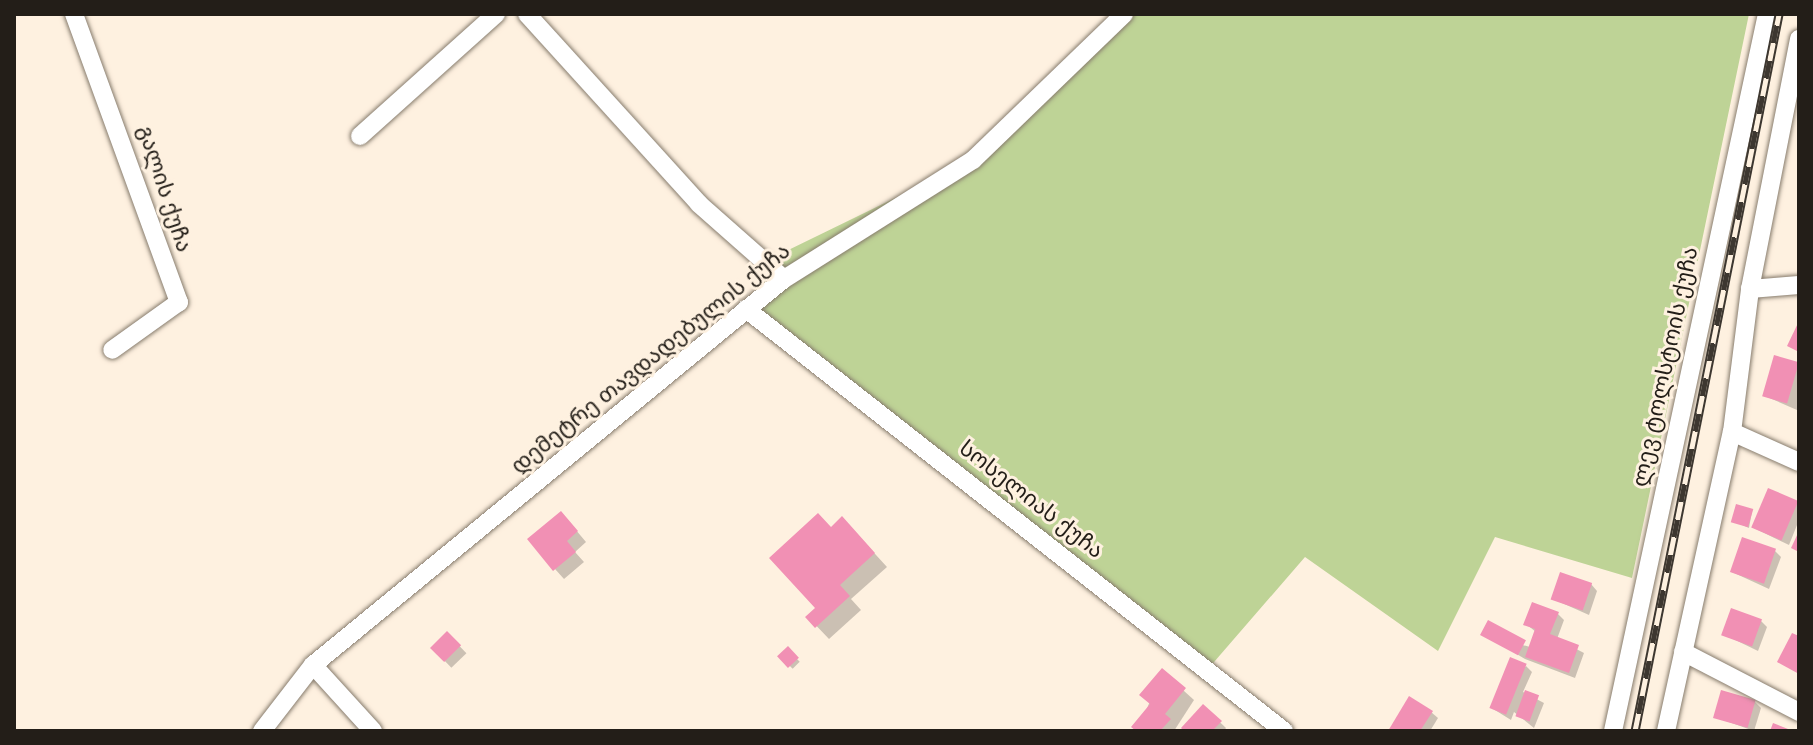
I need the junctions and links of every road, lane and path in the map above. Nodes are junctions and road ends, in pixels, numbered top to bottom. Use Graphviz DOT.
graph roads {
  1 [pos="74,14"];
  2 [pos="496,14"];
  3 [pos="527,14"];
  4 [pos="1124,14"];
  5 [pos="1767,14"];
  6 [pos="1799,39"];
  7 [pos="360,136"];
  8 [pos="784,279"];
  9 [pos="1799,285"];
  10 [pos="1750,289"];
  11 [pos="746,309"];
  12 [pos="112,350"];
  13 [pos="1732,432"];
  14 [pos="1799,462"];
  15 [pos="1683,652"];
  16 [pos="313,665"];
  17 [pos="1799,712"];
  18 [pos="262,731"];
  19 [pos="373,731"];
  20 [pos="1284,731"];
  21 [pos="1613,731"];
  22 [pos="1666,731"];
  1 -- 12 [label="street, გალის ქუჩა"];
  2 -- 7 [label="street"];
  3 -- 8 [label="street"];
  4 -- 8 [label="street, დემეტრე თავდადებულის ქუჩა"];
  5 -- 21 [label="street, ლევ ტოლსტოის ქუჩა"];
  6 -- 10 [label="street"];
  8 -- 11 [label="street, დემეტრე თავდადებულის ქუჩა"];
  9 -- 10 [label="street"];
  10 -- 13 [label="street"];
  11 -- 16 [label="street, დემეტრე თავდადებულის ქუჩა"];
  11 -- 20 [label="street, სოსელიას ქუჩა"];
  13 -- 14 [label="street"];
  13 -- 15 [label="street"];
  15 -- 17 [label="street"];
  15 -- 22 [label="street"];
  16 -- 18 [label="street, დემეტრე თავდადებულის ქუჩა"];
  16 -- 19 [label="street"];
}
